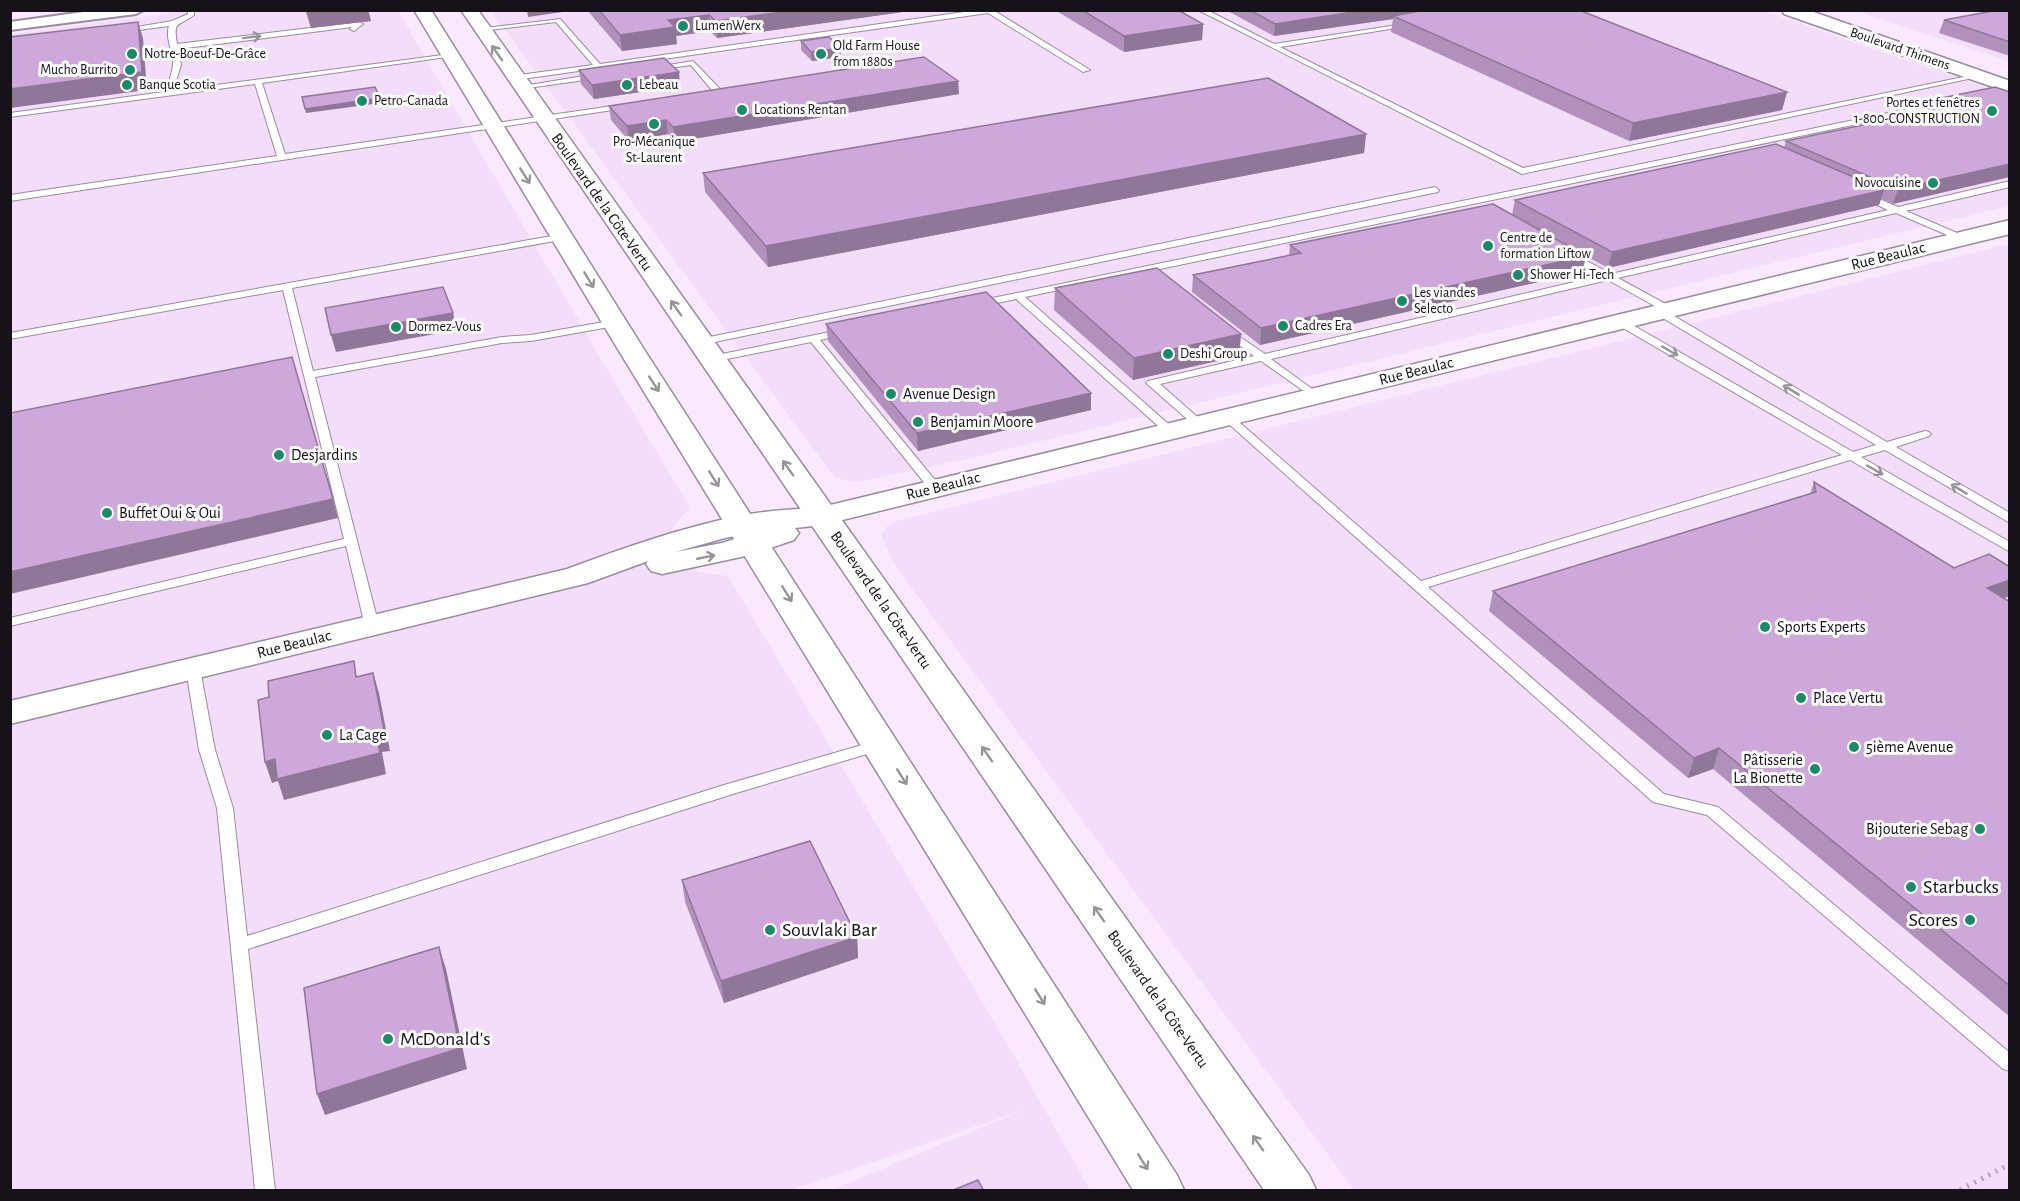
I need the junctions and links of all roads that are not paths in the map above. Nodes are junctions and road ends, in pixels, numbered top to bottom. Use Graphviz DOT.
graph roads {
  1 [pos="136,10"];
  2 [pos="190,10"];
  3 [pos="423,10"];
  4 [pos="469,10"];
  5 [pos="1201,10"];
  6 [pos="1790,10"];
  7 [pos="1824,10"];
  8 [pos="73,15"];
  9 [pos="1421,22"];
  10 [pos="174,23"];
  11 [pos="10,26"];
  12 [pos="354,29"];
  13 [pos="481,30"];
  14 [pos="116,31"];
  15 [pos="1272,46"];
  16 [pos="173,47"];
  17 [pos="450,56"];
  18 [pos="598,66"];
  19 [pos="649,69"];
  20 [pos="1086,70"];
  21 [pos="2010,74"];
  22 [pos="604,75"];
  23 [pos="1978,76"];
  24 [pos="258,82"];
  25 [pos="518,82"];
  26 [pos="2010,88"];
  27 [pos="730,90"];
  28 [pos="718,92"];
  29 [pos="175,93"];
  30 [pos="707,93"];
  31 [pos="1991,94"];
  32 [pos="1956,101"];
  33 [pos="638,104"];
  34 [pos="10,115"];
  35 [pos="543,118"];
  36 [pos="494,126"];
  37 [pos="1748,144"];
  38 [pos="1769,153"];
  39 [pos="282,157"];
  40 [pos="2010,184"];
  41 [pos="1435,190"];
  42 [pos="1854,191"];
  43 [pos="10,198"];
  44 [pos="1472,201"];
  45 [pos="1483,207"];
  46 [pos="1897,210"];
  47 [pos="2010,227"];
  48 [pos="564,237"];
  49 [pos="1962,238"];
  50 [pos="1556,248"];
  51 [pos="1608,277"];
  52 [pos="287,286"];
  53 [pos="1018,296"];
  54 [pos="972,305"];
  55 [pos="1664,311"];
  56 [pos="1620,322"];
  57 [pos="615,323"];
  58 [pos="1216,323"];
  59 [pos="859,329"];
  60 [pos="10,336"];
  61 [pos="813,338"];
  62 [pos="706,351"];
  63 [pos="1261,357"];
  64 [pos="309,375"];
  65 [pos="1315,396"];
  66 [pos="1227,417"];
  67 [pos="1199,424"];
  68 [pos="1170,431"];
  69 [pos="1925,434"];
  70 [pos="1887,446"];
  71 [pos="1851,456"];
  72 [pos="935,488"];
  73 [pos="822,516"];
  74 [pos="2010,519"];
  75 [pos="749,535"];
  76 [pos="351,540"];
  77 [pos="2010,548"];
  78 [pos="1419,586"];
  79 [pos="10,622"];
  80 [pos="372,626"];
  81 [pos="193,669"];
  82 [pos="10,713"];
  83 [pos="881,745"];
  84 [pos="239,945"];
  85 [pos="2010,1065"];
  86 [pos="265,1191"];
  87 [pos="1160,1191"];
  88 [pos="1292,1191"];
  1 -- 8 [label="street"];
  2 -- 10 [label="lane"];
  3 -- 17 [label="main road"];
  4 -- 13 [label="main road, Boulevard de la Côte-Vertu"];
  5 -- 15 [label="lane"];
  6 -- 23 [label="main road, Boulevard Thimens"];
  7 -- 21 [label="main road, Boulevard Thimens"];
  8 -- 11 [label="street"];
  9 -- 15 [label="lane"];
  10 -- 14 [label="lane"];
  10 -- 16 [label="lane"];
  16 -- 12 [label="lane, one-way"];
  13 -- 18 [label="lane"];
  25 -- 13 [label="main road, Boulevard de la Côte-Vertu, one-way"];
  15 -- 23 [label="lane"];
  16 -- 29 [label="lane"];
  17 -- 24 [label="lane"];
  17 -- 36 [label="main road"];
  18 -- 20 [label="lane"];
  18 -- 25 [label="lane"];
  19 -- 28 [label="lane"];
  22 -- 25 [label="lane"];
  23 -- 26 [label="main road, Boulevard Thimens"];
  24 -- 29 [label="lane"];
  24 -- 39 [label="lane"];
  25 -- 35 [label="main road, Boulevard de la Côte-Vertu"];
  26 -- 31 [label="lane"];
  27 -- 28 [label="lane"];
  28 -- 30 [label="lane"];
  29 -- 34 [label="lane"];
  32 -- 37 [label="lane"];
  33 -- 35 [label="lane"];
  35 -- 36 [label="lane"];
  62 -- 35 [label="main road, Boulevard de la Côte-Vertu, one-way"];
  36 -- 39 [label="lane"];
  36 -- 48 [label="main road, one-way"];
  37 -- 38 [label="lane"];
  37 -- 44 [label="lane"];
  39 -- 43 [label="lane"];
  40 -- 46 [label="lane"];
  41 -- 62 [label="lane"];
  42 -- 46 [label="lane"];
  44 -- 45 [label="lane"];
  44 -- 53 [label="lane"];
  46 -- 49 [label="lane"];
  46 -- 51 [label="lane"];
  47 -- 49 [label="main road, Rue Beaulac"];
  48 -- 52 [label="lane"];
  48 -- 57 [label="main road, one-way"];
  49 -- 55 [label="main road, Rue Beaulac"];
  50 -- 51 [label="lane"];
  51 -- 55 [label="lane"];
  51 -- 63 [label="lane"];
  52 -- 60 [label="lane"];
  52 -- 64 [label="lane"];
  53 -- 54 [label="lane"];
  53 -- 68 [label="lane"];
  55 -- 56 [label="main road, Rue Beaulac"];
  70 -- 55 [label="lane, one-way"];
  56 -- 65 [label="main road, Rue Beaulac"];
  56 -- 71 [label="lane, one-way"];
  57 -- 64 [label="lane"];
  57 -- 75 [label="main road, one-way"];
  58 -- 63 [label="lane"];
  59 -- 61 [label="lane"];
  61 -- 62 [label="lane"];
  61 -- 72 [label="lane"];
  73 -- 62 [label="main road, Boulevard de la Côte-Vertu, one-way"];
  63 -- 65 [label="lane"];
  63 -- 67 [label="lane"];
  64 -- 76 [label="lane"];
  65 -- 66 [label="main road, Rue Beaulac"];
  66 -- 67 [label="main road, Rue Beaulac"];
  66 -- 78 [label="lane"];
  67 -- 68 [label="main road, Rue Beaulac"];
  68 -- 72 [label="main road, Rue Beaulac"];
  69 -- 70 [label="lane"];
  70 -- 71 [label="lane"];
  74 -- 70 [label="lane, one-way"];
  71 -- 77 [label="lane, one-way"];
  71 -- 78 [label="lane"];
  72 -- 73 [label="main road, Rue Beaulac"];
  73 -- 75 [label="main road, Rue Beaulac"];
  88 -- 73 [label="main road, Boulevard de la Côte-Vertu, one-way"];
  75 -- 80 [label="main road, Rue Beaulac"];
  75 -- 83 [label="main road, one-way"];
  76 -- 79 [label="lane"];
  76 -- 80 [label="lane"];
  78 -- 85 [label="lane"];
  80 -- 81 [label="main road, Rue Beaulac"];
  81 -- 82 [label="main road, Rue Beaulac"];
  81 -- 84 [label="lane"];
  83 -- 84 [label="lane"];
  83 -- 87 [label="main road, one-way"];
  84 -- 86 [label="lane"];
}
